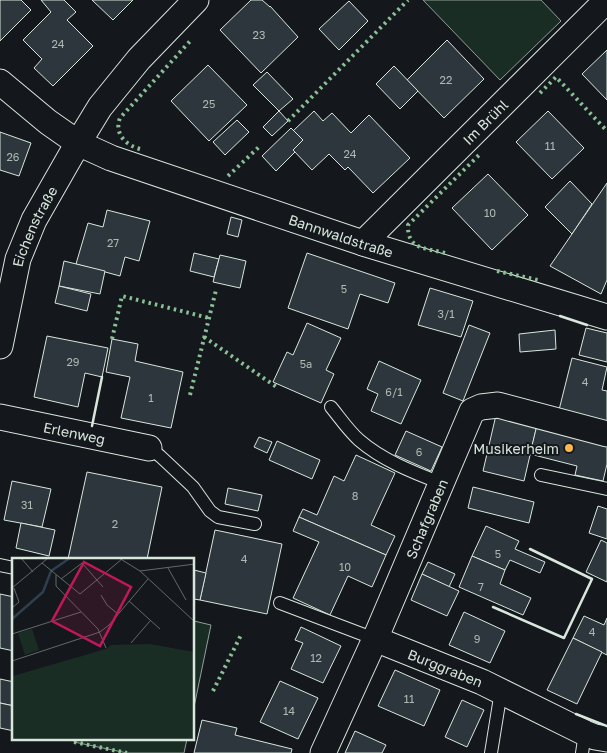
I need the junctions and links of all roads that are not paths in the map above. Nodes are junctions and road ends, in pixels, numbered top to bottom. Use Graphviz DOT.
graph roads {
  1 [pos="196,0"];
  2 [pos="606,0"];
  3 [pos="0,82"];
  4 [pos="78,143"];
  5 [pos="363,243"];
  6 [pos="607,316"];
  7 [pos="0,346"];
  8 [pos="331,407"];
  9 [pos="0,417"];
  10 [pos="607,434"];
  11 [pos="149,448"];
  12 [pos="541,475"];
  13 [pos="441,483"];
  14 [pos="607,489"];
  15 [pos="255,524"];
  16 [pos="280,603"];
  17 [pos="375,639"];
  18 [pos="500,691"];
  19 [pos="591,742"];
  20 [pos="323,753"];
  21 [pos="491,753"];
  1 -- 4 [label="street, Eichenstraße"];
  2 -- 5 [label="street, Im Brühl"];
  3 -- 4 [label="street"];
  4 -- 5 [label="street, Bannwaldstraße"];
  4 -- 7 [label="street, Eichenstraße"];
  5 -- 6 [label="street, Bannwaldstraße"];
  8 -- 13 [label="lane"];
  9 -- 11 [label="street, Erlenweg"];
  10 -- 13 [label="street, Schafgraben"];
  11 -- 15 [label="lane"];
  12 -- 14 [label="lane"];
  13 -- 17 [label="street, Schafgraben"];
  16 -- 17 [label="lane, Burggraben"];
  17 -- 18 [label="street, Burggraben"];
  17 -- 20 [label="street, Schafgraben"];
  18 -- 19 [label="street, Burggraben"];
  18 -- 21 [label="lane"];
}
